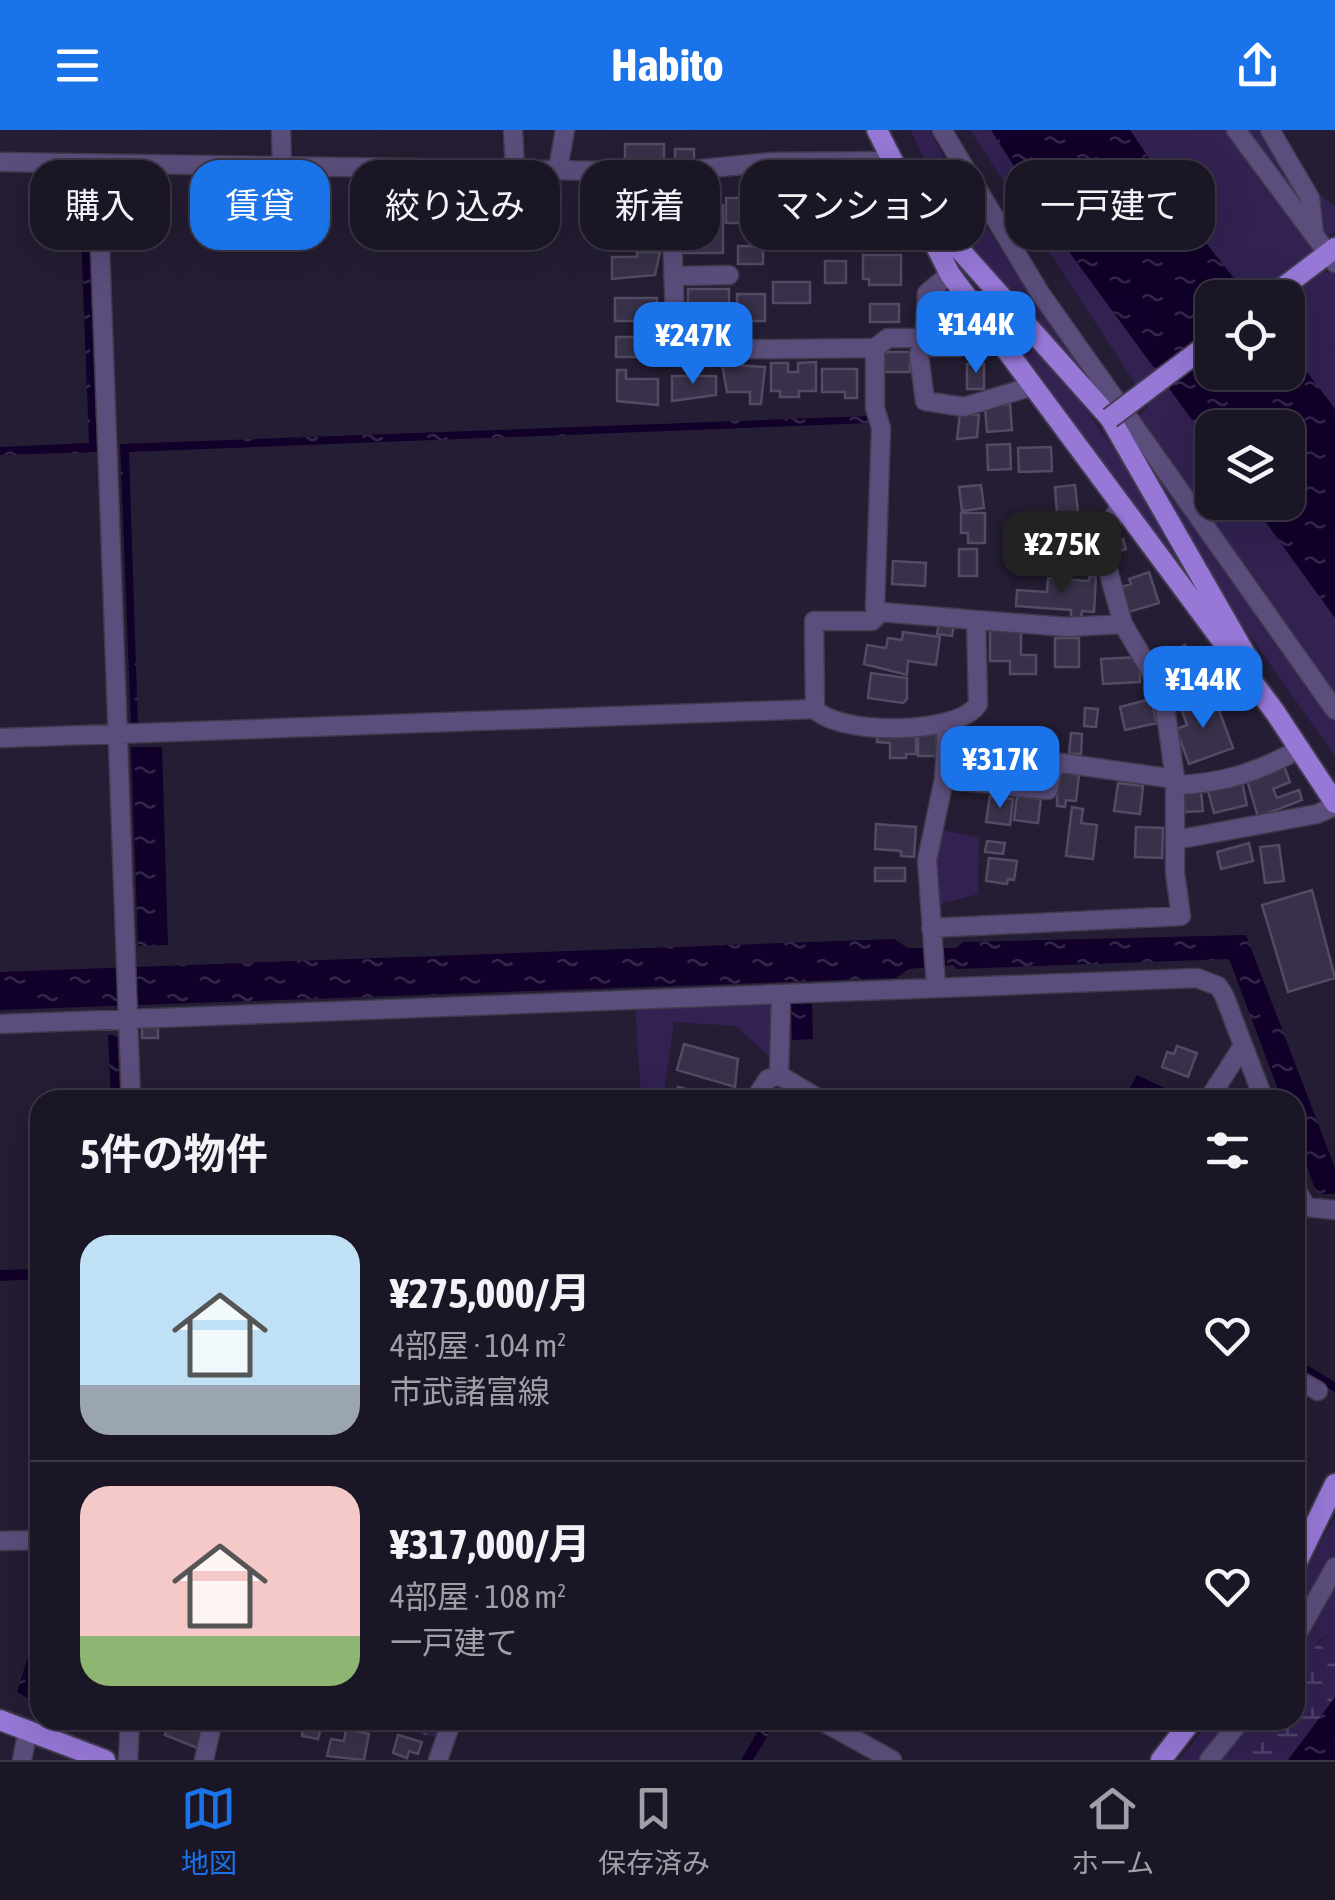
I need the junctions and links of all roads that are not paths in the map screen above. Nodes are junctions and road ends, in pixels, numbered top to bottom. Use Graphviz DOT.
graph roads {
  1 [pos="281,130"];
  2 [pos="513,130"];
  3 [pos="565,130"];
  4 [pos="877,130"];
  5 [pos="942,130"];
  6 [pos="1236,130"];
  7 [pos="1270,130"];
  8 [pos="282,160"];
  9 [pos="514,160"];
  10 [pos="560,160"];
  11 [pos="888,160"];
  12 [pos="0,162"];
  13 [pos="30,163"];
  14 [pos="1314,233"];
  15 [pos="100,250"];
  16 [pos="673,250"];
  17 [pos="937,250"];
  18 [pos="960,250"];
  19 [pos="1333,255"];
  20 [pos="950,274"];
  21 [pos="729,275"];
  22 [pos="674,276"];
  23 [pos="1296,280"];
  24 [pos="924,338"];
  25 [pos="875,348"];
  26 [pos="1195,353"];
  27 [pos="1033,386"];
  28 [pos="1115,414"];
  29 [pos="1120,504"];
  30 [pos="880,612"];
  31 [pos="976,620"];
  32 [pos="1123,624"];
  33 [pos="1329,693"];
  34 [pos="815,709"];
  35 [pos="1335,710"];
  36 [pos="1276,712"];
  37 [pos="947,726"];
  38 [pos="117,734"];
  39 [pos="0,738"];
  40 [pos="1299,749"];
  41 [pos="944,779"];
  42 [pos="1175,782"];
  43 [pos="1335,805"];
  44 [pos="1175,840"];
  45 [pos="931,932"];
  46 [pos="935,980"];
  47 [pos="781,994"];
  48 [pos="128,1014"];
  49 [pos="0,1024"];
  50 [pos="1244,1046"];
  51 [pos="779,1076"];
  52 [pos="131,1090"];
  53 [pos="761,1090"];
  54 [pos="804,1090"];
  55 [pos="1215,1090"];
  56 [pos="1260,1090"];
  57 [pos="1305,1206"];
  58 [pos="1335,1210"];
  59 [pos="1305,1384"];
  60 [pos="1318,1391"];
  61 [pos="1335,1484"];
  62 [pos="30,1540"];
  63 [pos="0,1541"];
  64 [pos="1305,1546"];
  65 [pos="1335,1567"];
  66 [pos="1305,1620"];
  67 [pos="0,1720"];
  68 [pos="28,1729"];
  69 [pos="30,1730"];
  70 [pos="130,1730"];
  71 [pos="211,1730"];
  72 [pos="448,1730"];
  73 [pos="838,1730"];
  74 [pos="1184,1730"];
  75 [pos="1233,1730"];
  76 [pos="22,1760"];
  77 [pos="105,1760"];
  78 [pos="128,1760"];
  79 [pos="204,1760"];
  80 [pos="438,1760"];
  81 [pos="892,1760"];
  82 [pos="1160,1760"];
  83 [pos="1209,1760"];
  1 -- 8 [label="street"];
  2 -- 9 [label="street"];
  3 -- 10 [label="street"];
  4 -- 11 [label="main road"];
  5 -- 28 [label="street"];
  6 -- 14 [label="street"];
  7 -- 14 [label="street"];
  12 -- 13 [label="street"];
  14 -- 19 [label="street"];
  15 -- 38 [label="street"];
  16 -- 22 [label="street"];
  17 -- 20 [label="main road"];
  18 -- 28 [label="main road"];
  19 -- 23 [label="main road"];
  20 -- 24 [label="street"];
  20 -- 27 [label="main road"];
  21 -- 22 [label="street"];
  22 -- 25 [label="street"];
  24 -- 25 [label="street"];
  24 -- 27 [label="street"];
  25 -- 30 [label="street"];
  26 -- 28 [label="main road, bridge"];
  27 -- 29 [label="main road"];
  28 -- 33 [label="street"];
  28 -- 36 [label="main road"];
  29 -- 32 [label="street"];
  29 -- 36 [label="main road"];
  30 -- 31 [label="street"];
  30 -- 34 [label="street"];
  31 -- 32 [label="street"];
  31 -- 37 [label="street"];
  32 -- 42 [label="street"];
  33 -- 35 [label="street"];
  34 -- 37 [label="street"];
  34 -- 38 [label="street"];
  36 -- 40 [label="main road"];
  37 -- 41 [label="street"];
  38 -- 39 [label="street"];
  38 -- 48 [label="street"];
  40 -- 42 [label="street"];
  40 -- 43 [label="main road"];
  41 -- 42 [label="street"];
  41 -- 45 [label="street"];
  42 -- 44 [label="street"];
  43 -- 44 [label="street"];
  44 -- 45 [label="street"];
  45 -- 46 [label="street"];
  46 -- 47 [label="street"];
  46 -- 50 [label="street"];
  47 -- 48 [label="street"];
  47 -- 51 [label="street"];
  48 -- 49 [label="street"];
  48 -- 52 [label="street"];
  50 -- 55 [label="street"];
  50 -- 56 [label="street"];
  51 -- 53 [label="street"];
  51 -- 54 [label="street"];
  57 -- 58 [label="street"];
  59 -- 60 [label="street"];
  61 -- 64 [label="main road"];
  62 -- 63 [label="street"];
  65 -- 66 [label="street"];
  67 -- 68 [label="main road"];
  68 -- 76 [label="street"];
  69 -- 77 [label="main road"];
  70 -- 78 [label="street"];
  71 -- 79 [label="street"];
  72 -- 80 [label="street"];
  73 -- 81 [label="street"];
  74 -- 82 [label="main road"];
  75 -- 83 [label="street"];
}
